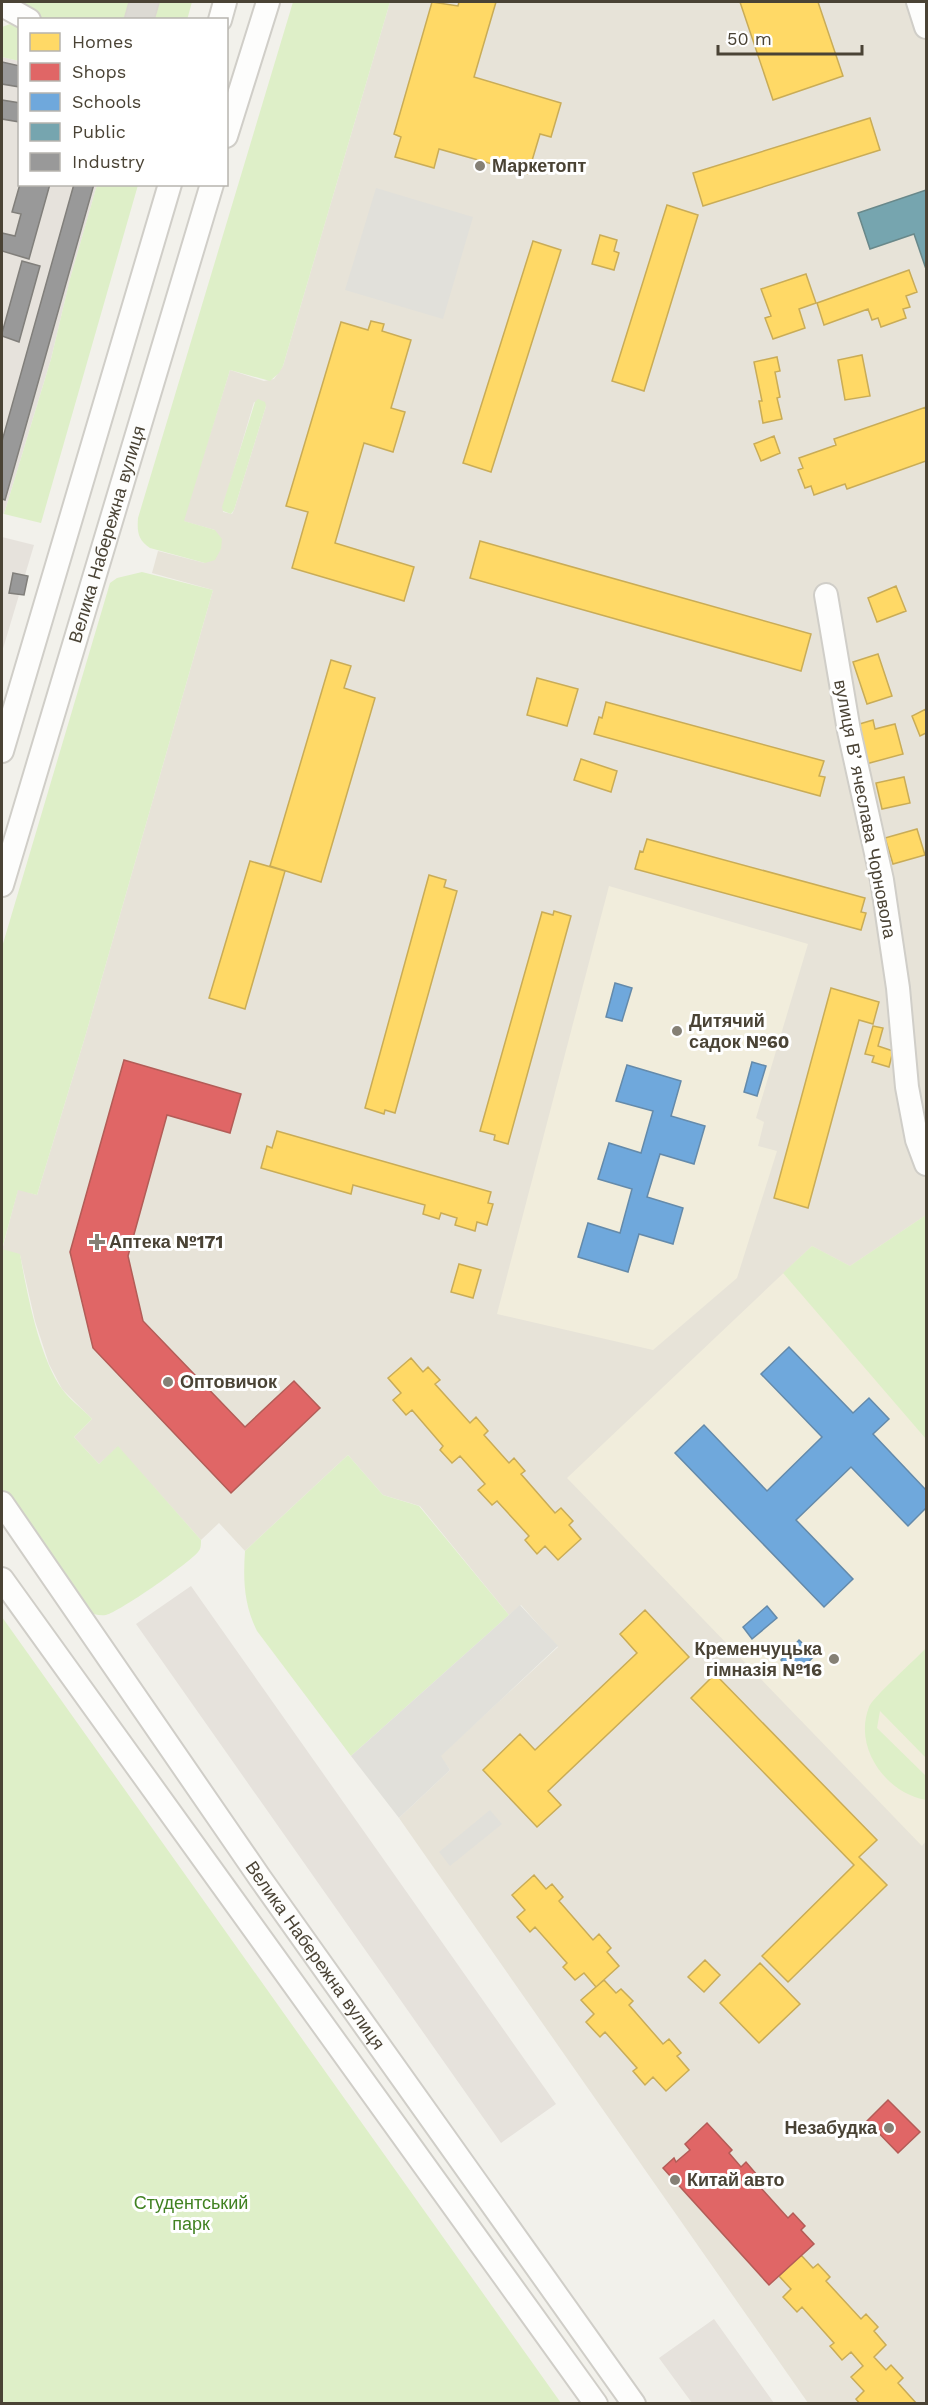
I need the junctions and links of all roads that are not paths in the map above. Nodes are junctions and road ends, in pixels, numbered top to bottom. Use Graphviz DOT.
graph roads {
  1 [pos="225,2"];
  2 [pos="268,2"];
  3 [pos="918,2"];
  4 [pos="2,5"];
  5 [pos="25,18"];
  6 [pos="221,18"];
  7 [pos="927,27"];
  8 [pos="228,130"];
  9 [pos="169,186"];
  10 [pos="211,186"];
  11 [pos="826,595"];
  12 [pos="2,751"];
  13 [pos="2,885"];
  14 [pos="927,1164"];
  15 [pos="2,1503"];
  16 [pos="2,1579"];
  17 [pos="596,2403"];
  18 [pos="634,2403"];
  1 -- 6 [label="street"];
  2 -- 8 [label="street"];
  3 -- 7 [label="street"];
  4 -- 5 [label="street"];
  9 -- 12 [label="street, Велика Набережна вулиця"];
  10 -- 13 [label="street, Велика Набережна вулиця"];
  11 -- 14 [label="street, вулиця Вʼячеслава Чорновола"];
  15 -- 18 [label="street, Велика Набережна вулиця"];
  16 -- 17 [label="street, Велика Набережна вулиця"];
}
